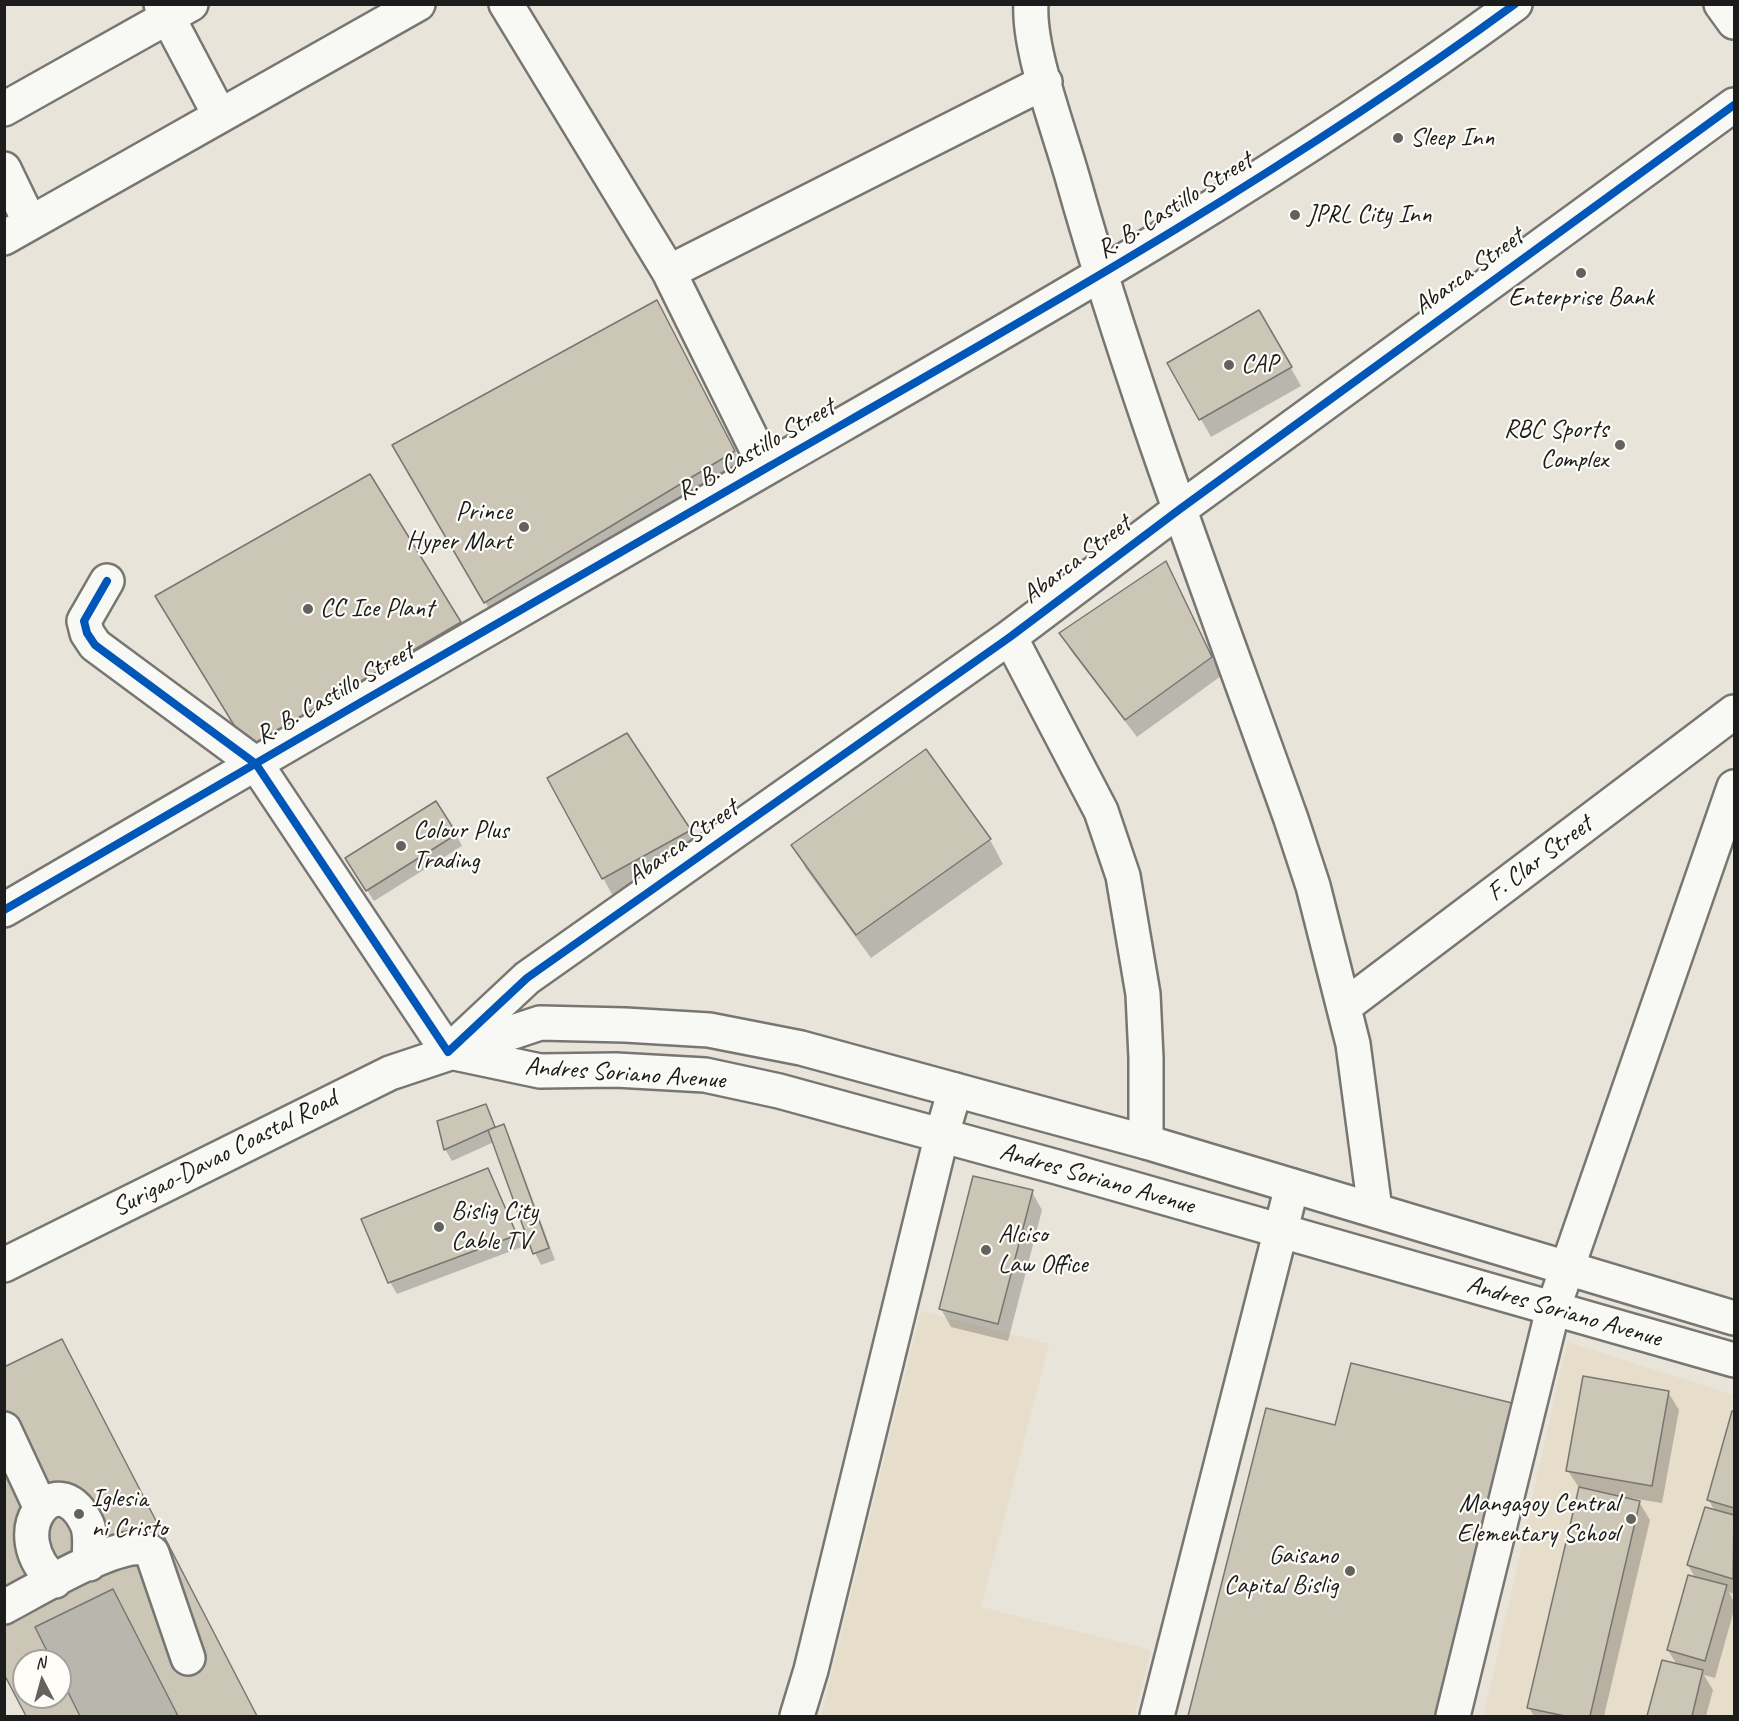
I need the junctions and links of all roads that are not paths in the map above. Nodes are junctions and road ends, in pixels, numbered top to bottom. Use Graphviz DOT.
graph roads {
  1 [pos="418,4"];
  2 [pos="506,4"];
  3 [pos="1031,4"];
  4 [pos="1515,4"];
  5 [pos="1721,4"];
  6 [pos="173,8"];
  7 [pos="1734,22"];
  8 [pos="1045,82"];
  9 [pos="1734,105"];
  10 [pos="4,109"];
  11 [pos="220,116"];
  12 [pos="4,169"];
  13 [pos="17,230"];
  14 [pos="669,272"];
  15 [pos="1100,277"];
  16 [pos="766,468"];
  17 [pos="1180,509"];
  18 [pos="107,581"];
  19 [pos="1010,637"];
  20 [pos="1734,711"];
  21 [pos="256,764"];
  22 [pos="1734,787"];
  23 [pos="4,910"];
  24 [pos="1345,1006"];
  25 [pos="448,1052"];
  26 [pos="955,1090"];
  27 [pos="942,1134"];
  28 [pos="1146,1142"];
  29 [pos="1292,1186"];
  30 [pos="1375,1210"];
  31 [pos="1281,1231"];
  32 [pos="4,1265"];
  33 [pos="1566,1266"];
  34 [pos="1553,1309"];
  35 [pos="1734,1318"];
  36 [pos="1734,1360"];
  37 [pos="4,1429"];
  38 [pos="38,1502"];
  39 [pos="89,1564"];
  40 [pos="55,1581"];
  41 [pos="4,1607"];
  42 [pos="188,1658"];
  43 [pos="797,1716"];
  44 [pos="1157,1716"];
  45 [pos="1454,1716"];
  1 -- 11 [label="main road"];
  2 -- 14 [label="main road"];
  3 -- 8 [label="main road"];
  4 -- 15 [label="main road, R. B. Castillo Street"];
  5 -- 7 [label="main road"];
  6 -- 10 [label="main road"];
  6 -- 11 [label="main road"];
  8 -- 14 [label="main road"];
  8 -- 15 [label="main road"];
  9 -- 17 [label="main road, Abarca Street"];
  11 -- 13 [label="main road"];
  12 -- 13 [label="main road"];
  14 -- 16 [label="main road"];
  15 -- 16 [label="main road, R. B. Castillo Street"];
  15 -- 17 [label="main road"];
  16 -- 21 [label="main road, R. B. Castillo Street"];
  17 -- 19 [label="main road, Abarca Street"];
  17 -- 24 [label="main road"];
  18 -- 21 [label="main road"];
  19 -- 25 [label="main road, Abarca Street"];
  19 -- 28 [label="main road"];
  20 -- 24 [label="main road, F. Clar Street"];
  21 -- 23 [label="main road, R. B. Castillo Street"];
  21 -- 25 [label="main road"];
  22 -- 33 [label="main road"];
  24 -- 30 [label="main road"];
  25 -- 26 [label="main road, Andres Soriano Avenue"];
  25 -- 27 [label="main road, Andres Soriano Avenue"];
  25 -- 32 [label="main road, Surigao-Davao Coastal Road"];
  26 -- 27 [label="main road"];
  26 -- 28 [label="main road, Andres Soriano Avenue"];
  27 -- 31 [label="main road, Andres Soriano Avenue"];
  27 -- 43 [label="main road"];
  28 -- 29 [label="main road, Andres Soriano Avenue"];
  29 -- 30 [label="main road, Andres Soriano Avenue"];
  29 -- 31 [label="main road"];
  30 -- 33 [label="main road, Andres Soriano Avenue"];
  31 -- 34 [label="main road, Andres Soriano Avenue"];
  31 -- 44 [label="main road"];
  33 -- 34 [label="main road"];
  33 -- 35 [label="main road, Andres Soriano Avenue"];
  34 -- 36 [label="main road, Andres Soriano Avenue"];
  34 -- 45 [label="main road"];
  37 -- 38 [label="main road"];
  38 -- 39 [label="main road"];
  38 -- 40 [label="main road"];
  39 -- 40 [label="main road"];
  39 -- 42 [label="main road"];
  40 -- 41 [label="main road"];
}
